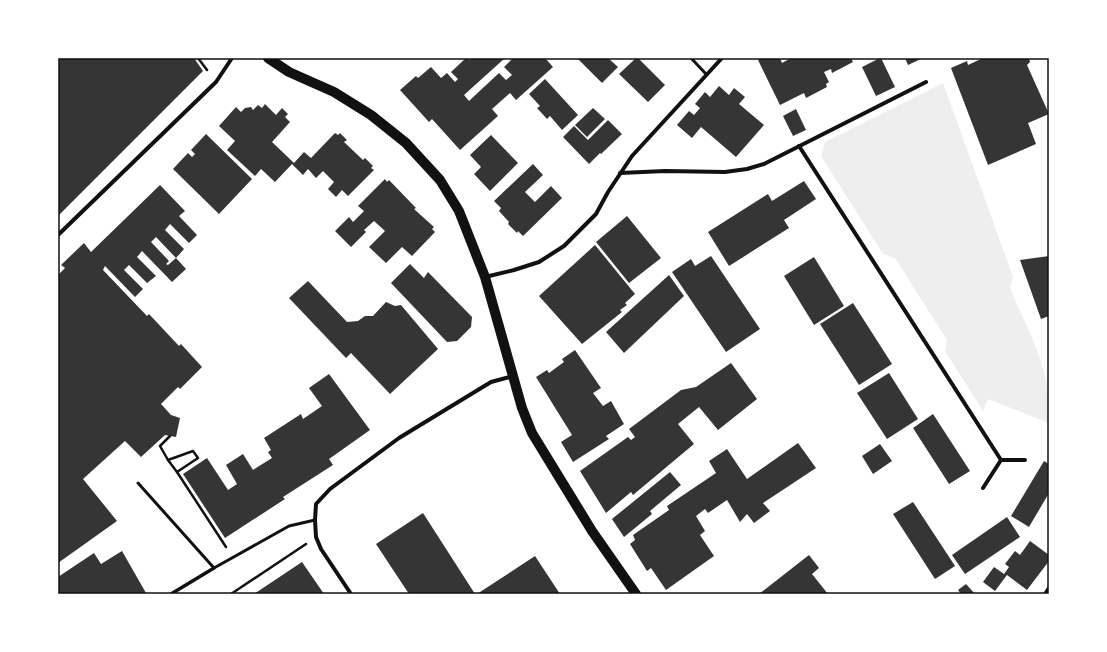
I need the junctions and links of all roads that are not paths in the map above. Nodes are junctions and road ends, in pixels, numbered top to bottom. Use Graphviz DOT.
graph roads {
  1 [pos="232,58"];
  2 [pos="268,58"];
  3 [pos="691,58"];
  4 [pos="722,58"];
  5 [pos="706,74"];
  6 [pos="926,82"];
  7 [pos="799,146"];
  8 [pos="620,173"];
  9 [pos="58,235"];
  10 [pos="485,277"];
  11 [pos="513,376"];
  12 [pos="1001,460"];
  13 [pos="1025,460"];
  14 [pos="138,483"];
  15 [pos="983,488"];
  16 [pos="315,520"];
  17 [pos="214,568"];
  18 [pos="1049,588"];
  19 [pos="171,594"];
  20 [pos="351,594"];
  21 [pos="636,594"];
  22 [pos="1045,594"];
  1 -- 9 [label="street"];
  2 -- 10 [label="main road"];
  3 -- 5 [label="lane"];
  4 -- 5 [label="street"];
  5 -- 8 [label="street"];
  6 -- 7 [label="street"];
  7 -- 8 [label="street"];
  7 -- 12 [label="street"];
  8 -- 10 [label="street"];
  10 -- 11 [label="main road"];
  11 -- 16 [label="street"];
  11 -- 21 [label="main road"];
  12 -- 13 [label="street"];
  12 -- 15 [label="street"];
  14 -- 17 [label="lane"];
  16 -- 17 [label="lane"];
  16 -- 20 [label="street"];
  17 -- 19 [label="street"];
  18 -- 22 [label="street"];
}
